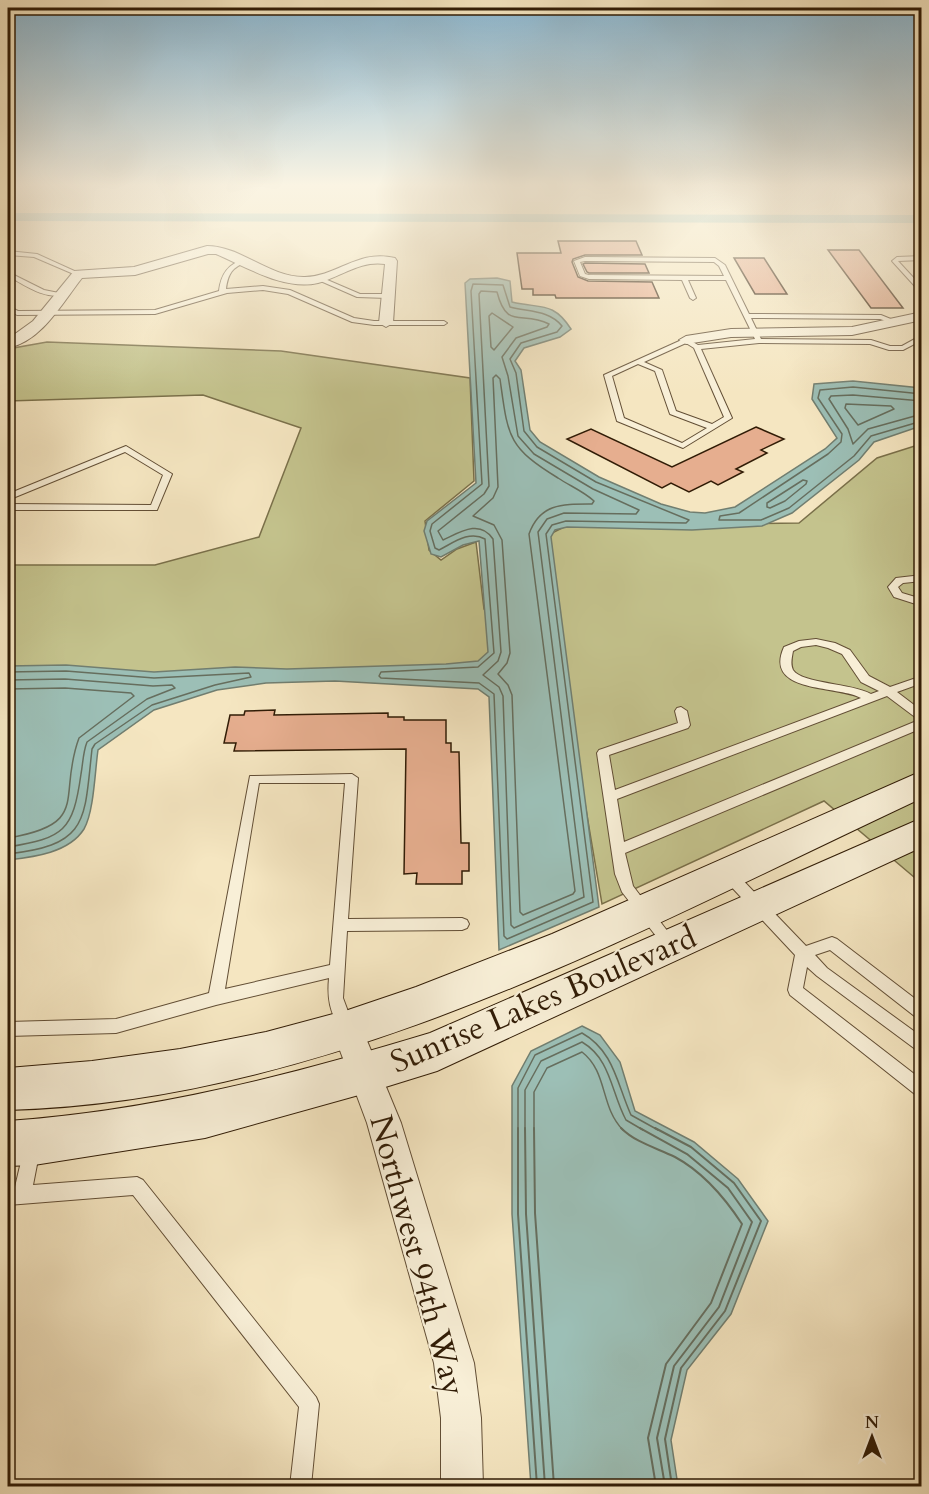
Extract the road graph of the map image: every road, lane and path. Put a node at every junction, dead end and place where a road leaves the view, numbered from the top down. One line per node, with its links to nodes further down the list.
1 (18, 254): 7 (lane)
2 (194, 254): 7 (street)
3 (227, 254): 5 (street)
4 (921, 258): 14 (lane)
5 (245, 261): 11 (street); 13 (lane)
6 (8, 274): 15 (lane)
7 (78, 274): 15 (street)
8 (318, 278): 11 (street); 16 (lane); 16 (street)
9 (684, 278): 10 (lane); 10 (lane); 17 (lane)
10 (728, 278): 20 (lane)
11 (297, 281): 12 (street)
12 (285, 290): 13 (lane); 23 (lane)
13 (222, 292): 19 (lane)
14 (921, 292)
15 (61, 294): 19 (street)
16 (388, 296): 23 (street)
17 (693, 298)
18 (8, 308): 19 (lane)
19 (45, 313): 27 (street)
20 (747, 316): 22 (lane); 25 (lane)
21 (921, 316): 22 (street)
22 (895, 322): 25 (street)
23 (386, 323): 24 (lane)
24 (444, 323)
25 (758, 337): 26 (lane); 28 (street)
26 (921, 337)
27 (8, 344)
28 (692, 344): 29 (lane); 30 (lane)
29 (639, 362): 30 (lane); 30 (lane)
30 (712, 427)
31 (8, 496): 32 (lane)
32 (8, 507)
33 (921, 578): 34 (lane)
34 (921, 603)
35 (921, 679): 36 (lane)
36 (888, 691): 37 (lane); 37 (lane); 39 (lane)
37 (869, 698): 42 (lane)
38 (681, 711): 42 (lane)
39 (921, 717)
40 (921, 723): 44 (lane)
41 (921, 783): 45 (street, Sunrise Lakes Boulevard)
42 (610, 797): 44 (lane)
43 (921, 831): 46 (street, Sunrise Lakes Boulevard)
44 (618, 850): 47 (lane)
45 (726, 872): 46 (lane); 47 (street, Sunrise Lakes Boulevard)
46 (758, 906): 50 (street, Sunrise Lakes Boulevard); 51 (lane)
47 (645, 910): 50 (lane); 56 (street, Sunrise Lakes Boulevard)
48 (462, 924): 49 (lane)
49 (340, 925): 52 (lane); 53 (lane)
50 (672, 946): 58 (street, Sunrise Lakes Boulevard)
51 (802, 953): 54 (lane); 57 (lane); 60 (lane)
52 (337, 970): 53 (lane); 56 (lane)
53 (216, 998): 55 (lane)
54 (921, 1013)
55 (8, 1029)
56 (346, 1029): 58 (street, Northwest 94th Way); 59 (street, Sunrise Lakes Boulevard)
57 (921, 1047)
58 (366, 1073): 61 (street, Sunrise Lakes Boulevard); 64 (street, Northwest 94th Way)
59 (8, 1089)
60 (921, 1090)
61 (21, 1143): 62 (lane)
62 (14, 1196): 63 (lane)
63 (301, 1486)
64 (462, 1486)

